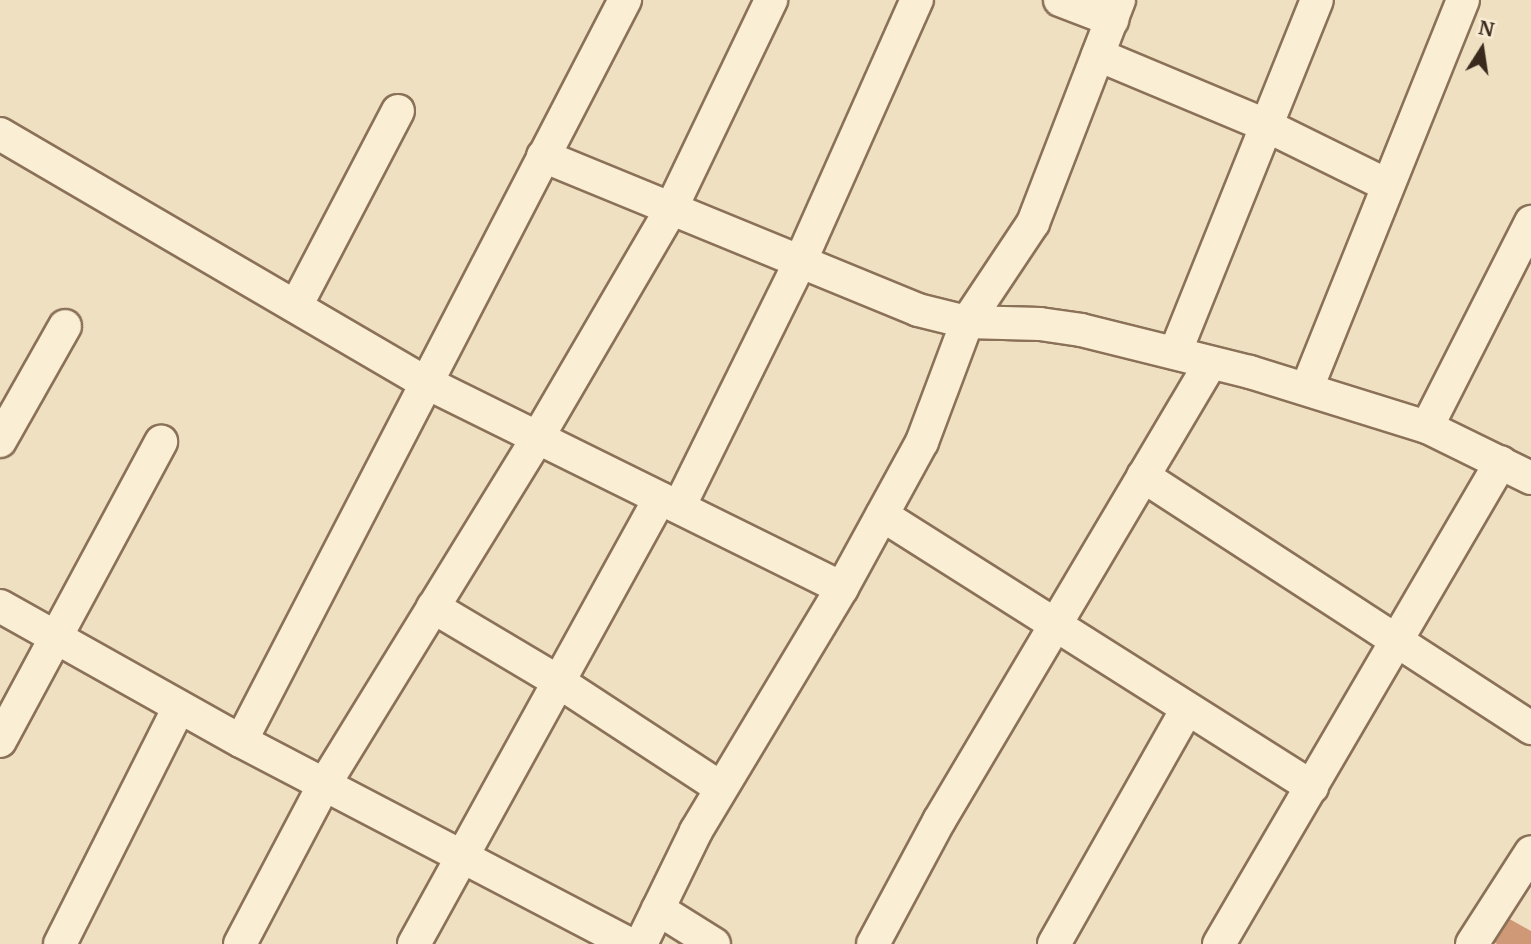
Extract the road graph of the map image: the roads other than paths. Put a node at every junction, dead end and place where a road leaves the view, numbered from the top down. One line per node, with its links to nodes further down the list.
1 (625, 0): 12 (street)
2 (771, 0): 14 (street)
3 (917, 0): 16 (street)
4 (1060, 0): 7 (street)
5 (1317, 0): 10 (street)
6 (1463, 0): 13 (street)
7 (1115, 10): 8 (street)
8 (1098, 55): 10 (street); 18 (street)
9 (398, 111): 17 (street)
10 (1265, 125): 13 (street); 20 (street)
11 (0, 134): 17 (street)
12 (542, 156): 14 (street); 22 (street)
13 (1387, 185): 23 (street)
14 (671, 209): 16 (street); 25 (street)
15 (1531, 222): 24 (street)
16 (801, 260): 18 (street); 31 (street)
17 (296, 306): 22 (street)
18 (967, 322): 20 (street); 32 (street)
19 (65, 326): 26 (street)
20 (1175, 353): 21 (street)
21 (1210, 364): 23 (street); 29 (street)
22 (425, 382): 25 (street); 44 (street)
23 (1307, 388): 24 (street)
24 (1427, 427): 28 (street)
25 (538, 437): 31 (street); 35 (street)
26 (0, 441)
27 (161, 442): 37 (street)
28 (1501, 462): 30 (street); 38 (street)
29 (1143, 476): 36 (street); 38 (street)
30 (1531, 478)
31 (669, 502): 33 (street); 39 (street)
32 (882, 515): 33 (street); 36 (street)
33 (842, 588): 47 (street)
34 (0, 606): 37 (street)
35 (433, 607): 39 (street); 45 (street)
36 (1055, 625): 41 (street); 57 (street)
37 (57, 638): 40 (street); 43 (street)
38 (1396, 640): 42 (street); 46 (street)
39 (556, 680): 47 (street); 49 (street)
40 (179, 707): 44 (street); 51 (street)
41 (1187, 709): 46 (street); 58 (street)
42 (1531, 728)
43 (0, 741)
44 (241, 741): 45 (street)
45 (324, 785): 49 (street); 52 (street)
46 (1312, 787): 59 (street)
47 (721, 788): 50 (street)
48 (1531, 852): 60 (street)
49 (463, 857): 53 (street); 54 (street)
50 (658, 909): 55 (street); 56 (street)
51 (60, 944)
52 (240, 944)
53 (414, 944)
54 (630, 944)
55 (641, 944)
56 (714, 944)
57 (873, 944)
58 (1054, 944)
59 (1219, 944)
60 (1472, 944)

